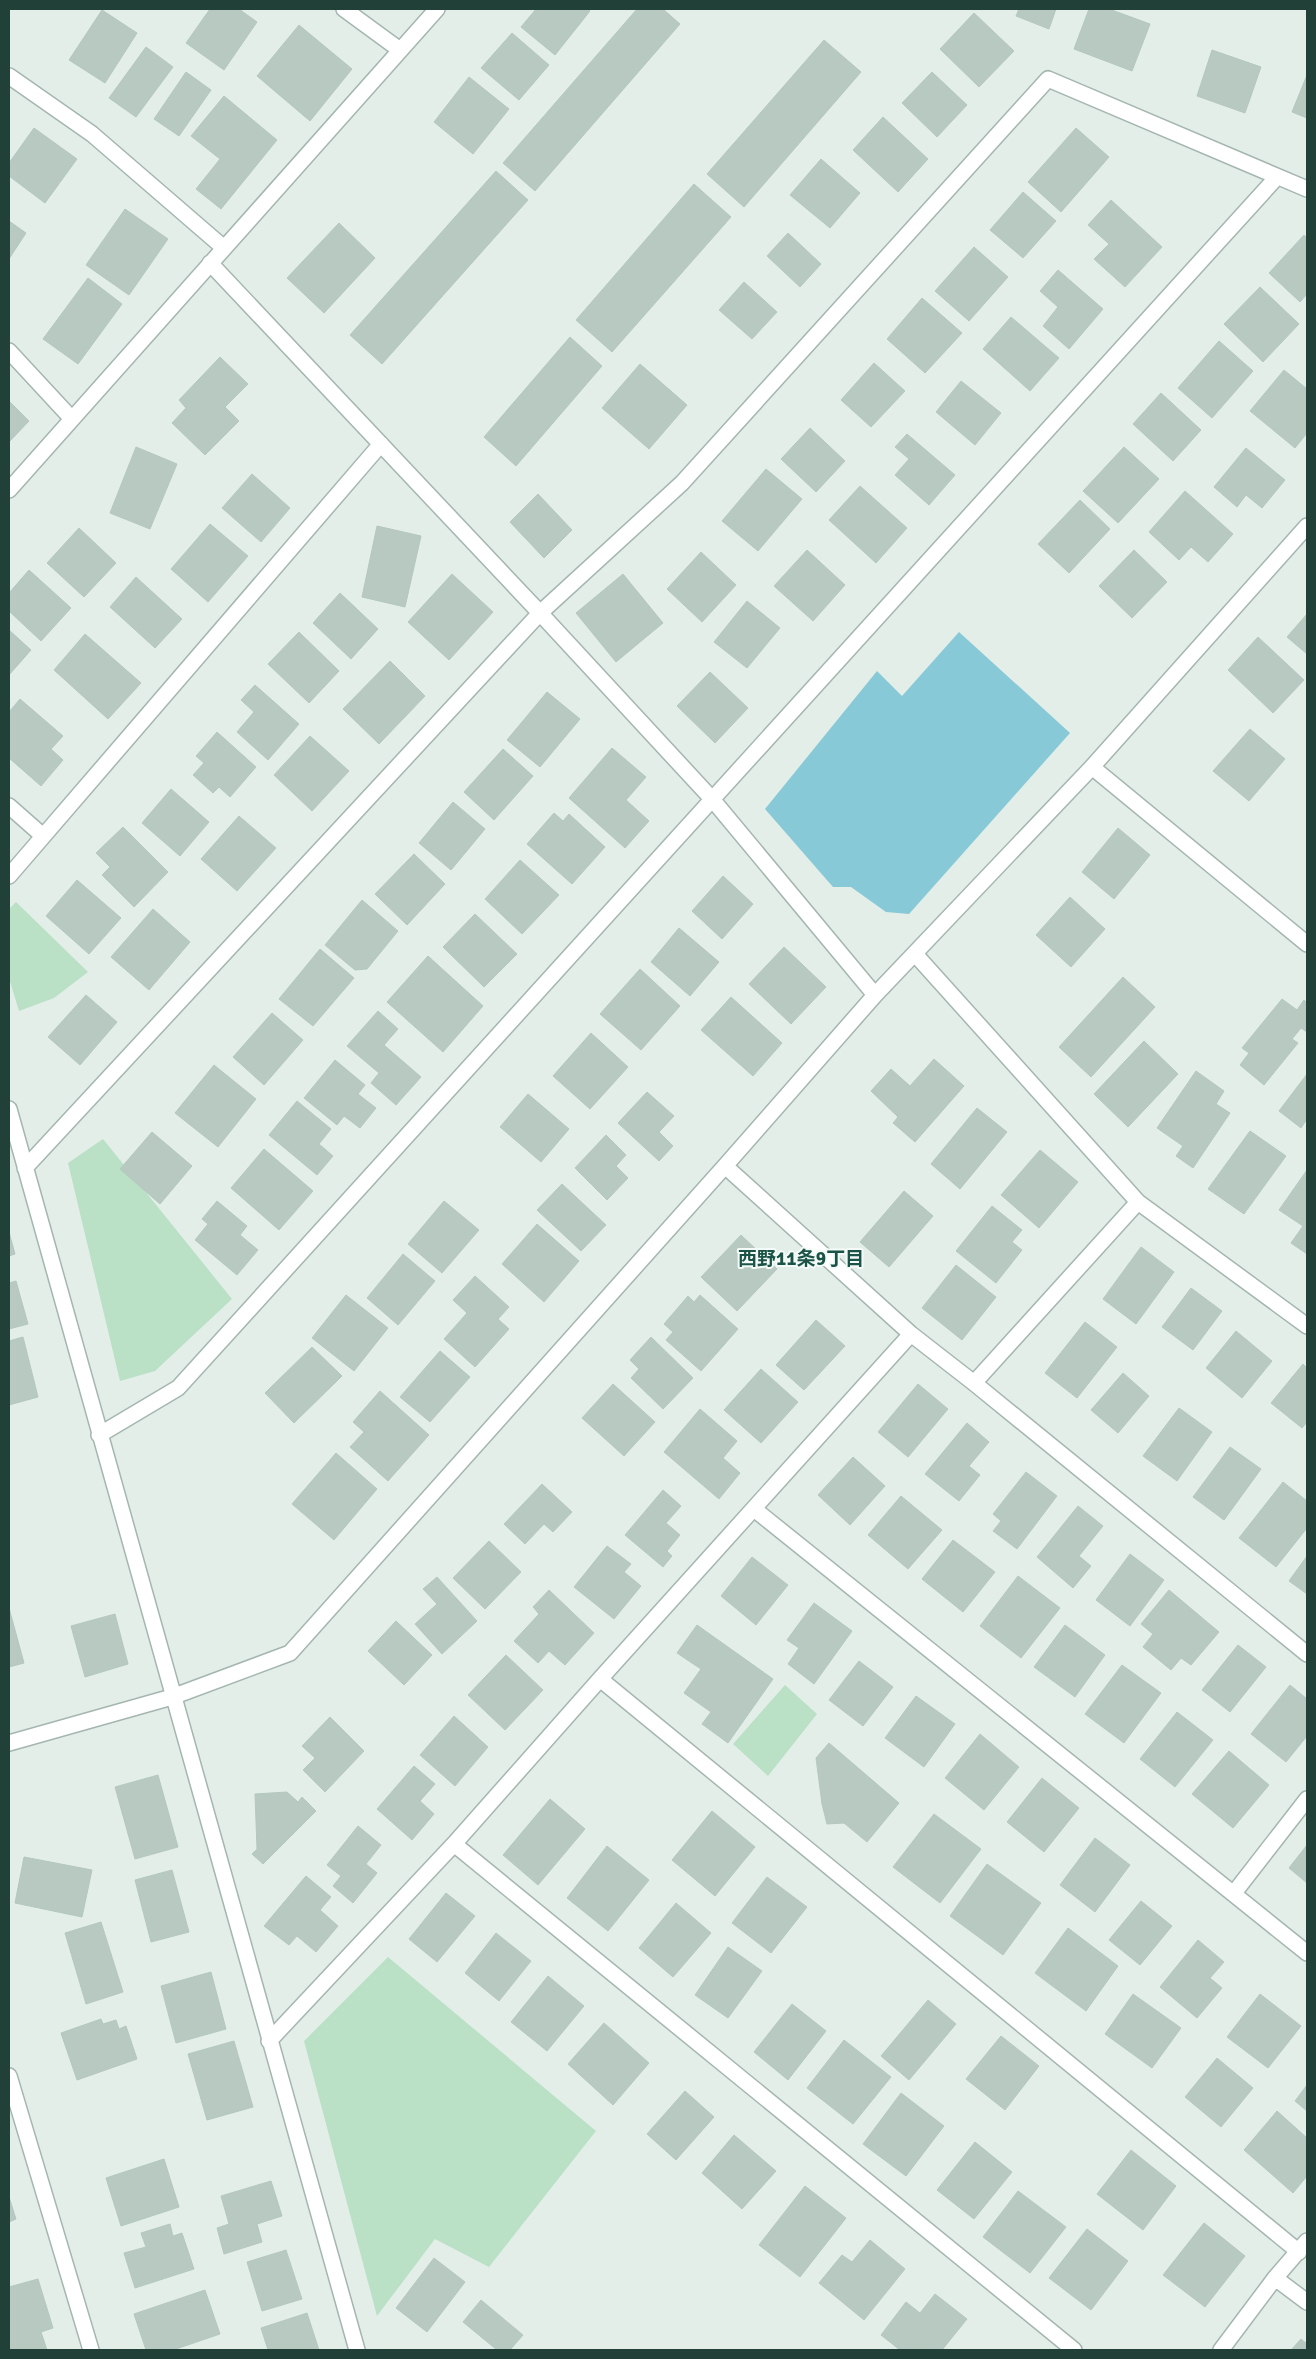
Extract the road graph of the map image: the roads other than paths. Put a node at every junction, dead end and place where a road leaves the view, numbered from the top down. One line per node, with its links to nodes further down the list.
1 (344, 9): 3 (street)
2 (437, 9): 3 (street)
3 (400, 50): 7 (street)
4 (9, 76): 7 (street)
5 (1277, 177): 6 (street); 14 (street); 16 (street)
6 (1307, 189)
7 (224, 248): 8 (street)
8 (210, 263): 10 (street); 11 (street)
9 (9, 351): 10 (street)
10 (72, 419): 12 (street)
11 (381, 444): 14 (street); 18 (street)
12 (9, 490)
13 (1306, 530): 15 (street)
14 (540, 613): 16 (street); 25 (street)
15 (1092, 767): 20 (street); 21 (street)
16 (712, 799): 22 (street); 30 (street)
17 (9, 806): 18 (street)
18 (44, 836): 19 (street)
19 (9, 876)
20 (1307, 944)
21 (915, 954): 22 (street); 26 (street)
22 (875, 994): 24 (street)
23 (9, 1109): 25 (street)
24 (726, 1166): 28 (street); 34 (street)
25 (25, 1168): 30 (street)
26 (1138, 1202): 27 (street); 29 (street)
27 (1307, 1326)
28 (911, 1334): 29 (street); 31 (street)
29 (974, 1382): 32 (street)
30 (100, 1435): 34 (street)
31 (754, 1509): 33 (street); 38 (street)
32 (1307, 1654)
33 (600, 1678): 37 (street); 42 (street)
34 (172, 1697): 35 (street); 40 (street)
35 (9, 1743)
36 (1307, 1799): 38 (street)
37 (454, 1844): 40 (street); 47 (street)
38 (1234, 1893): 39 (street)
39 (1307, 1953)
40 (269, 2041): 46 (street)
41 (9, 2076): 45 (street)
42 (1303, 2246): 43 (street)
43 (1275, 2278): 44 (street); 48 (street)
44 (1307, 2302)
45 (90, 2350)
46 (357, 2350)
47 (1074, 2350)
48 (1221, 2350)

